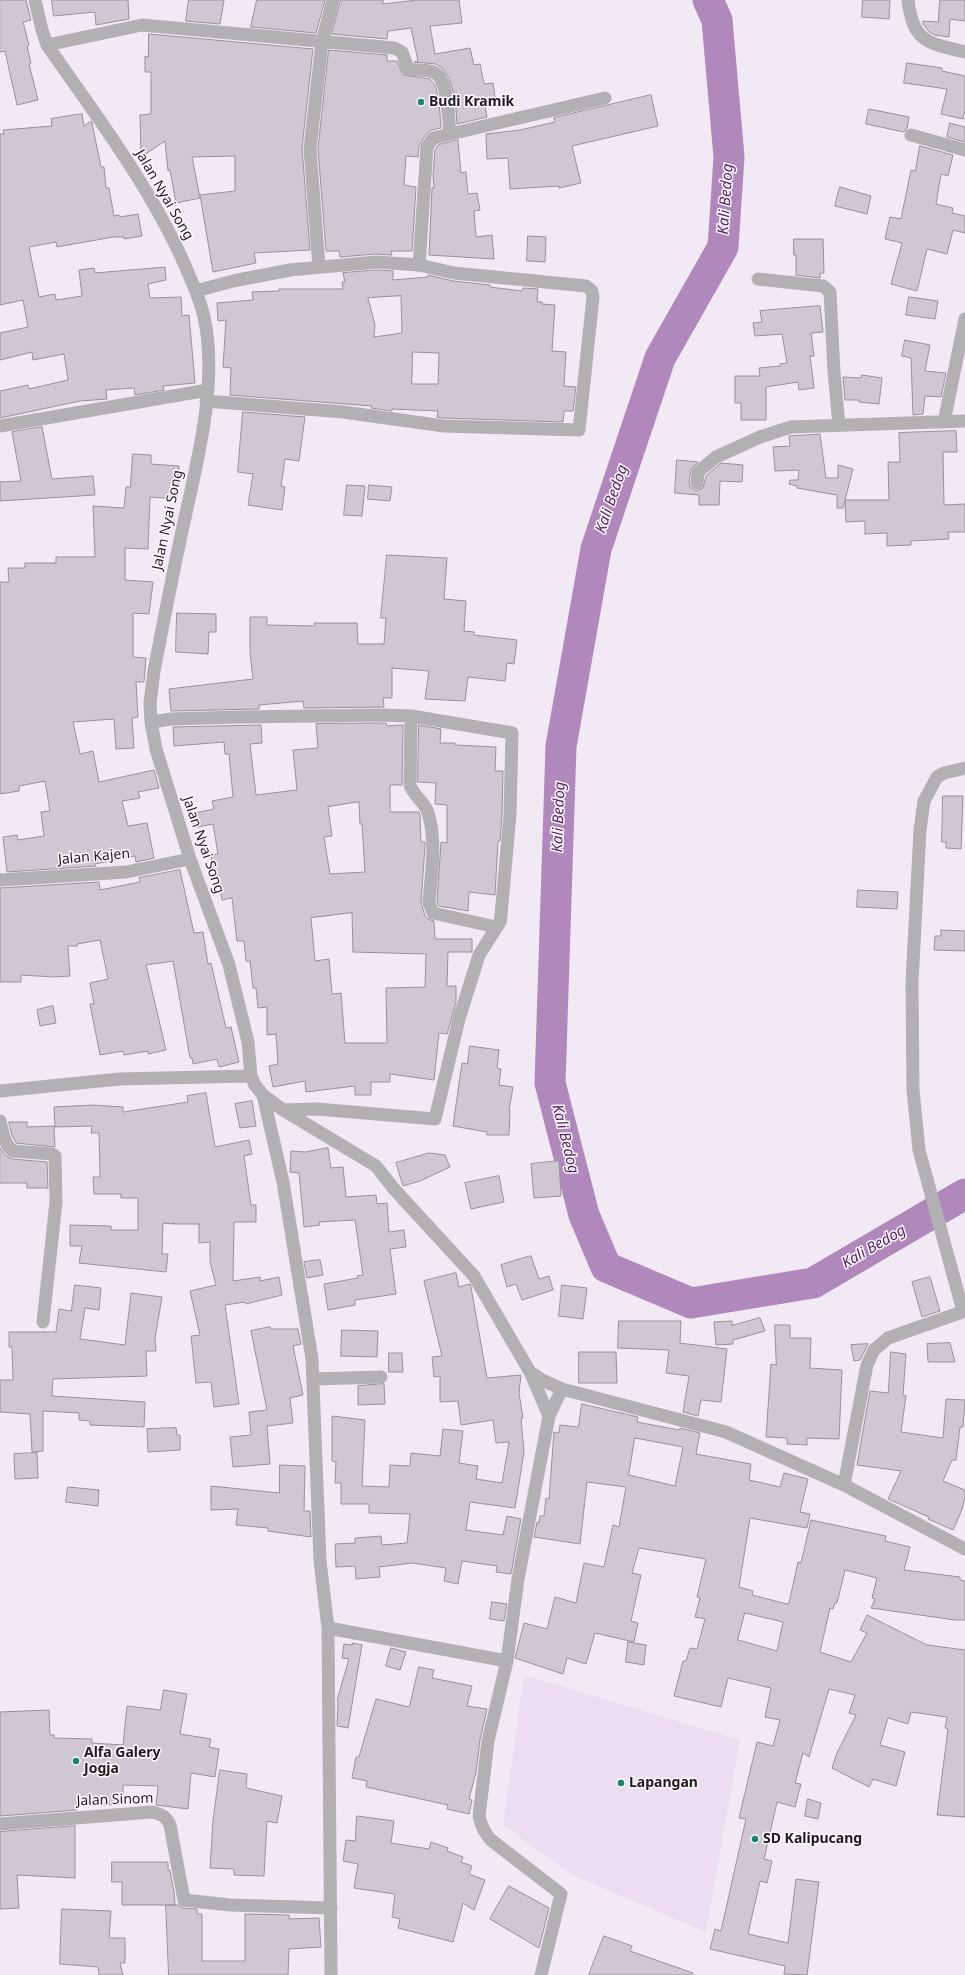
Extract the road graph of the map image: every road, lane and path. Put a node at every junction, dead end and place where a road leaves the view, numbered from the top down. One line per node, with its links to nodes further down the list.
1 (35, 0): 5 (street, Jalan Nyai Song)
2 (333, 0): 4 (street)
3 (908, 0): 6 (street)
4 (322, 42): 5 (street); 8 (street); 12 (street)
5 (47, 45): 14 (street, Jalan Nyai Song)
6 (965, 52)
7 (605, 98): 8 (street)
8 (450, 133): 11 (street)
9 (911, 135): 10 (street)
10 (965, 150)
11 (418, 265): 12 (street); 16 (street)
12 (319, 267): 14 (street)
13 (758, 279): 19 (street)
14 (196, 291): 16 (street, Jalan Nyai Song)
15 (965, 318): 18 (street)
16 (207, 396): 20 (street); 23 (street, Jalan Nyai Song)
17 (965, 421): 18 (street)
18 (944, 422): 19 (street)
19 (839, 425): 21 (street)
20 (0, 426)
21 (697, 483)
22 (411, 716): 23 (street); 27 (street); 27 (street)
23 (151, 722): 25 (street, Jalan Nyai Song)
24 (965, 768): 33 (street)
25 (190, 859): 26 (street, Jalan Kajen); 28 (street, Jalan Nyai Song)
26 (0, 880)
27 (496, 927): 31 (street)
28 (251, 1076): 29 (street); 30 (street)
29 (0, 1091)
30 (263, 1095): 31 (street); 37 (street)
31 (283, 1110): 35 (street)
32 (0, 1121): 34 (street)
33 (964, 1311): 40 (street)
34 (43, 1322)
35 (530, 1372): 38 (street); 39 (street)
36 (381, 1377): 37 (street)
37 (313, 1379): 42 (street)
38 (562, 1390): 39 (street); 40 (street)
39 (549, 1416): 43 (street)
40 (844, 1485): 41 (street)
41 (965, 1549)
42 (328, 1628): 43 (street); 45 (street)
43 (507, 1662): 47 (street)
44 (0, 1824): 45 (street, Jalan Sinom)
45 (331, 1908): 46 (street)
46 (331, 1975)
47 (541, 1975)

